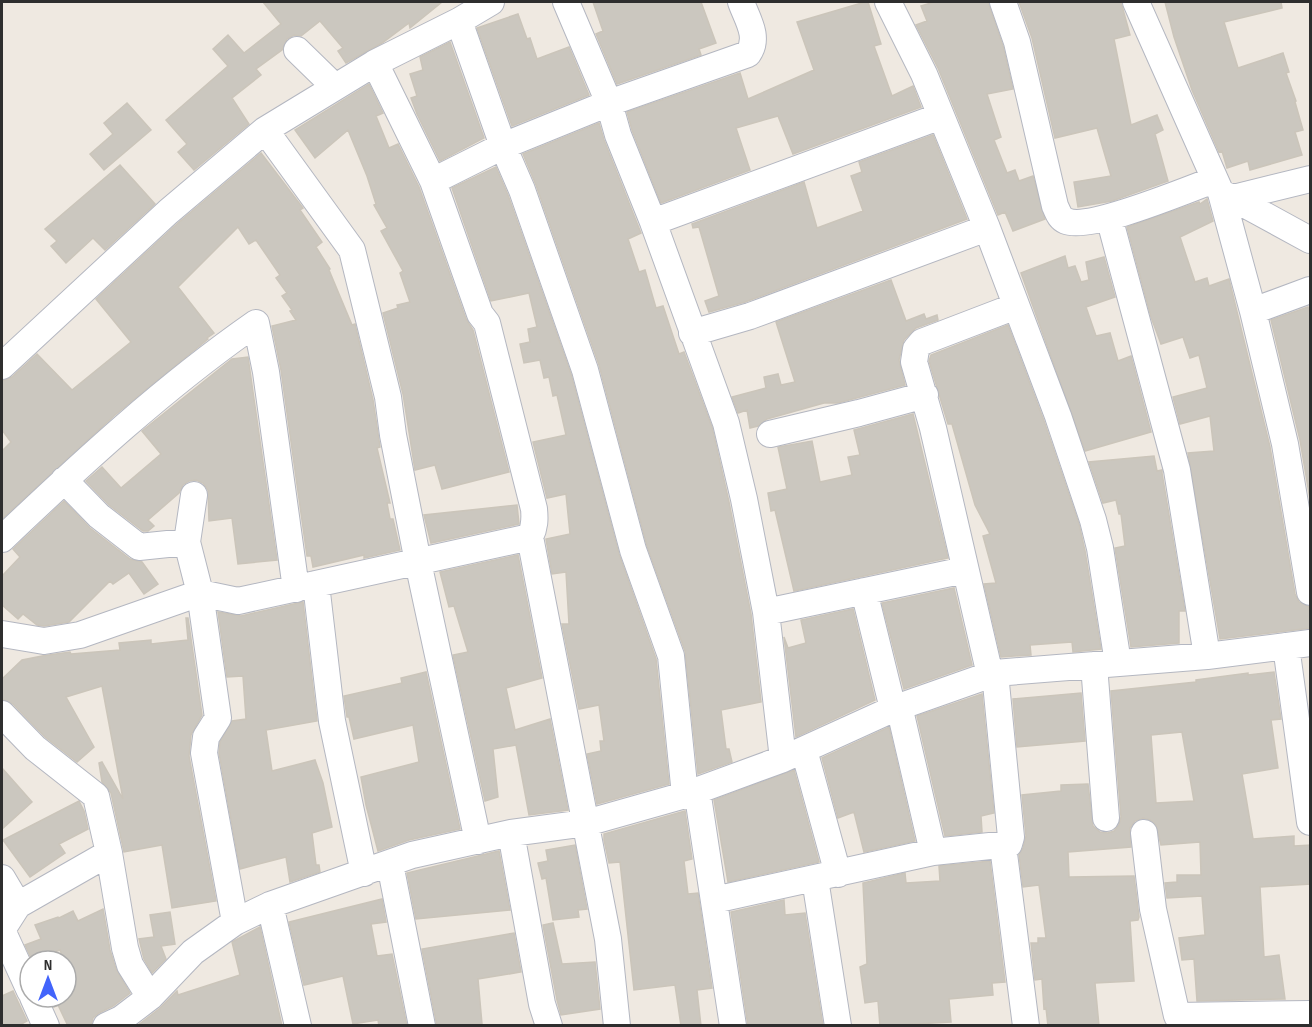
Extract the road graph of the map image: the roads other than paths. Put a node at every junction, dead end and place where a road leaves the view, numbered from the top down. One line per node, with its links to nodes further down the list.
1 (491, 2): 7 (street)
2 (566, 2): 11 (street)
3 (741, 2): 11 (street)
4 (888, 2): 12 (street)
5 (1003, 2): 19 (street)
6 (1136, 2): 17 (street)
7 (459, 21): 9 (street); 14 (street)
8 (297, 50): 10 (street)
9 (375, 63): 10 (street); 16 (street)
10 (335, 87): 13 (street)
11 (609, 103): 14 (street); 21 (street)
12 (941, 116): 21 (street); 22 (street)
13 (265, 130): 28 (street); 36 (street)
14 (503, 146): 16 (street); 51 (street)
15 (1311, 179): 17 (street)
16 (433, 182): 33 (street)
17 (1223, 190): 18 (street); 19 (street); 26 (street)
18 (1265, 215): 20 (street); 23 (street)
19 (1109, 217): 45 (street)
20 (1311, 220)
21 (653, 222): 27 (street)
22 (987, 228): 25 (street); 27 (street)
23 (1311, 240)
24 (1311, 290): 26 (street)
25 (1016, 306): 29 (street); 46 (street)
26 (1253, 310): 40 (street)
27 (692, 333): 42 (street)
28 (2, 366)
29 (925, 395): 30 (street); 37 (street)
30 (770, 434)
31 (64, 480): 34 (street); 35 (street); 38 (street)
32 (194, 495): 35 (street)
33 (530, 537): 36 (street); 54 (street)
34 (2, 539)
35 (187, 542): 41 (street)
36 (418, 562): 38 (street); 57 (street)
37 (965, 570): 39 (street); 47 (street)
38 (306, 586): 41 (street); 62 (street)
39 (864, 591): 42 (street); 48 (street)
40 (1311, 592)
41 (200, 593): 43 (street); 68 (street)
42 (766, 612): 50 (street)
43 (2, 634)
44 (1298, 645): 45 (street); 53 (street)
45 (1207, 656): 46 (street)
46 (1106, 664): 47 (street); 52 (street)
47 (992, 674): 48 (street); 58 (street)
48 (896, 708): 50 (street); 59 (street)
49 (2, 714): 60 (street)
50 (794, 755): 51 (street); 63 (street)
51 (691, 793): 54 (street); 65 (street)
52 (1107, 818)
53 (1311, 822)
54 (586, 823): 55 (street); 80 (street)
55 (511, 833): 57 (street); 79 (street)
56 (1144, 833): 74 (street)
57 (478, 841): 61 (street)
58 (1003, 846): 59 (street); 83 (street)
59 (933, 852): 63 (street)
60 (109, 853): 66 (street); 71 (street)
61 (390, 864): 62 (street); 78 (street)
62 (364, 873): 67 (street)
63 (827, 876): 65 (street); 82 (street)
64 (2, 878): 66 (street)
65 (714, 900): 81 (street)
66 (18, 905): 69 (street)
67 (270, 905): 68 (street); 77 (street)
68 (235, 922): 71 (street)
69 (2, 930): 70 (street)
70 (18, 965)
71 (150, 997): 75 (street)
72 (38, 1009): 76 (street)
73 (1311, 1014): 74 (street)
74 (1172, 1022)
75 (118, 1023)
76 (46, 1026)
77 (298, 1026)
78 (422, 1026)
79 (549, 1026)
80 (617, 1026)
81 (733, 1026)
82 (838, 1026)
83 (1026, 1026)

